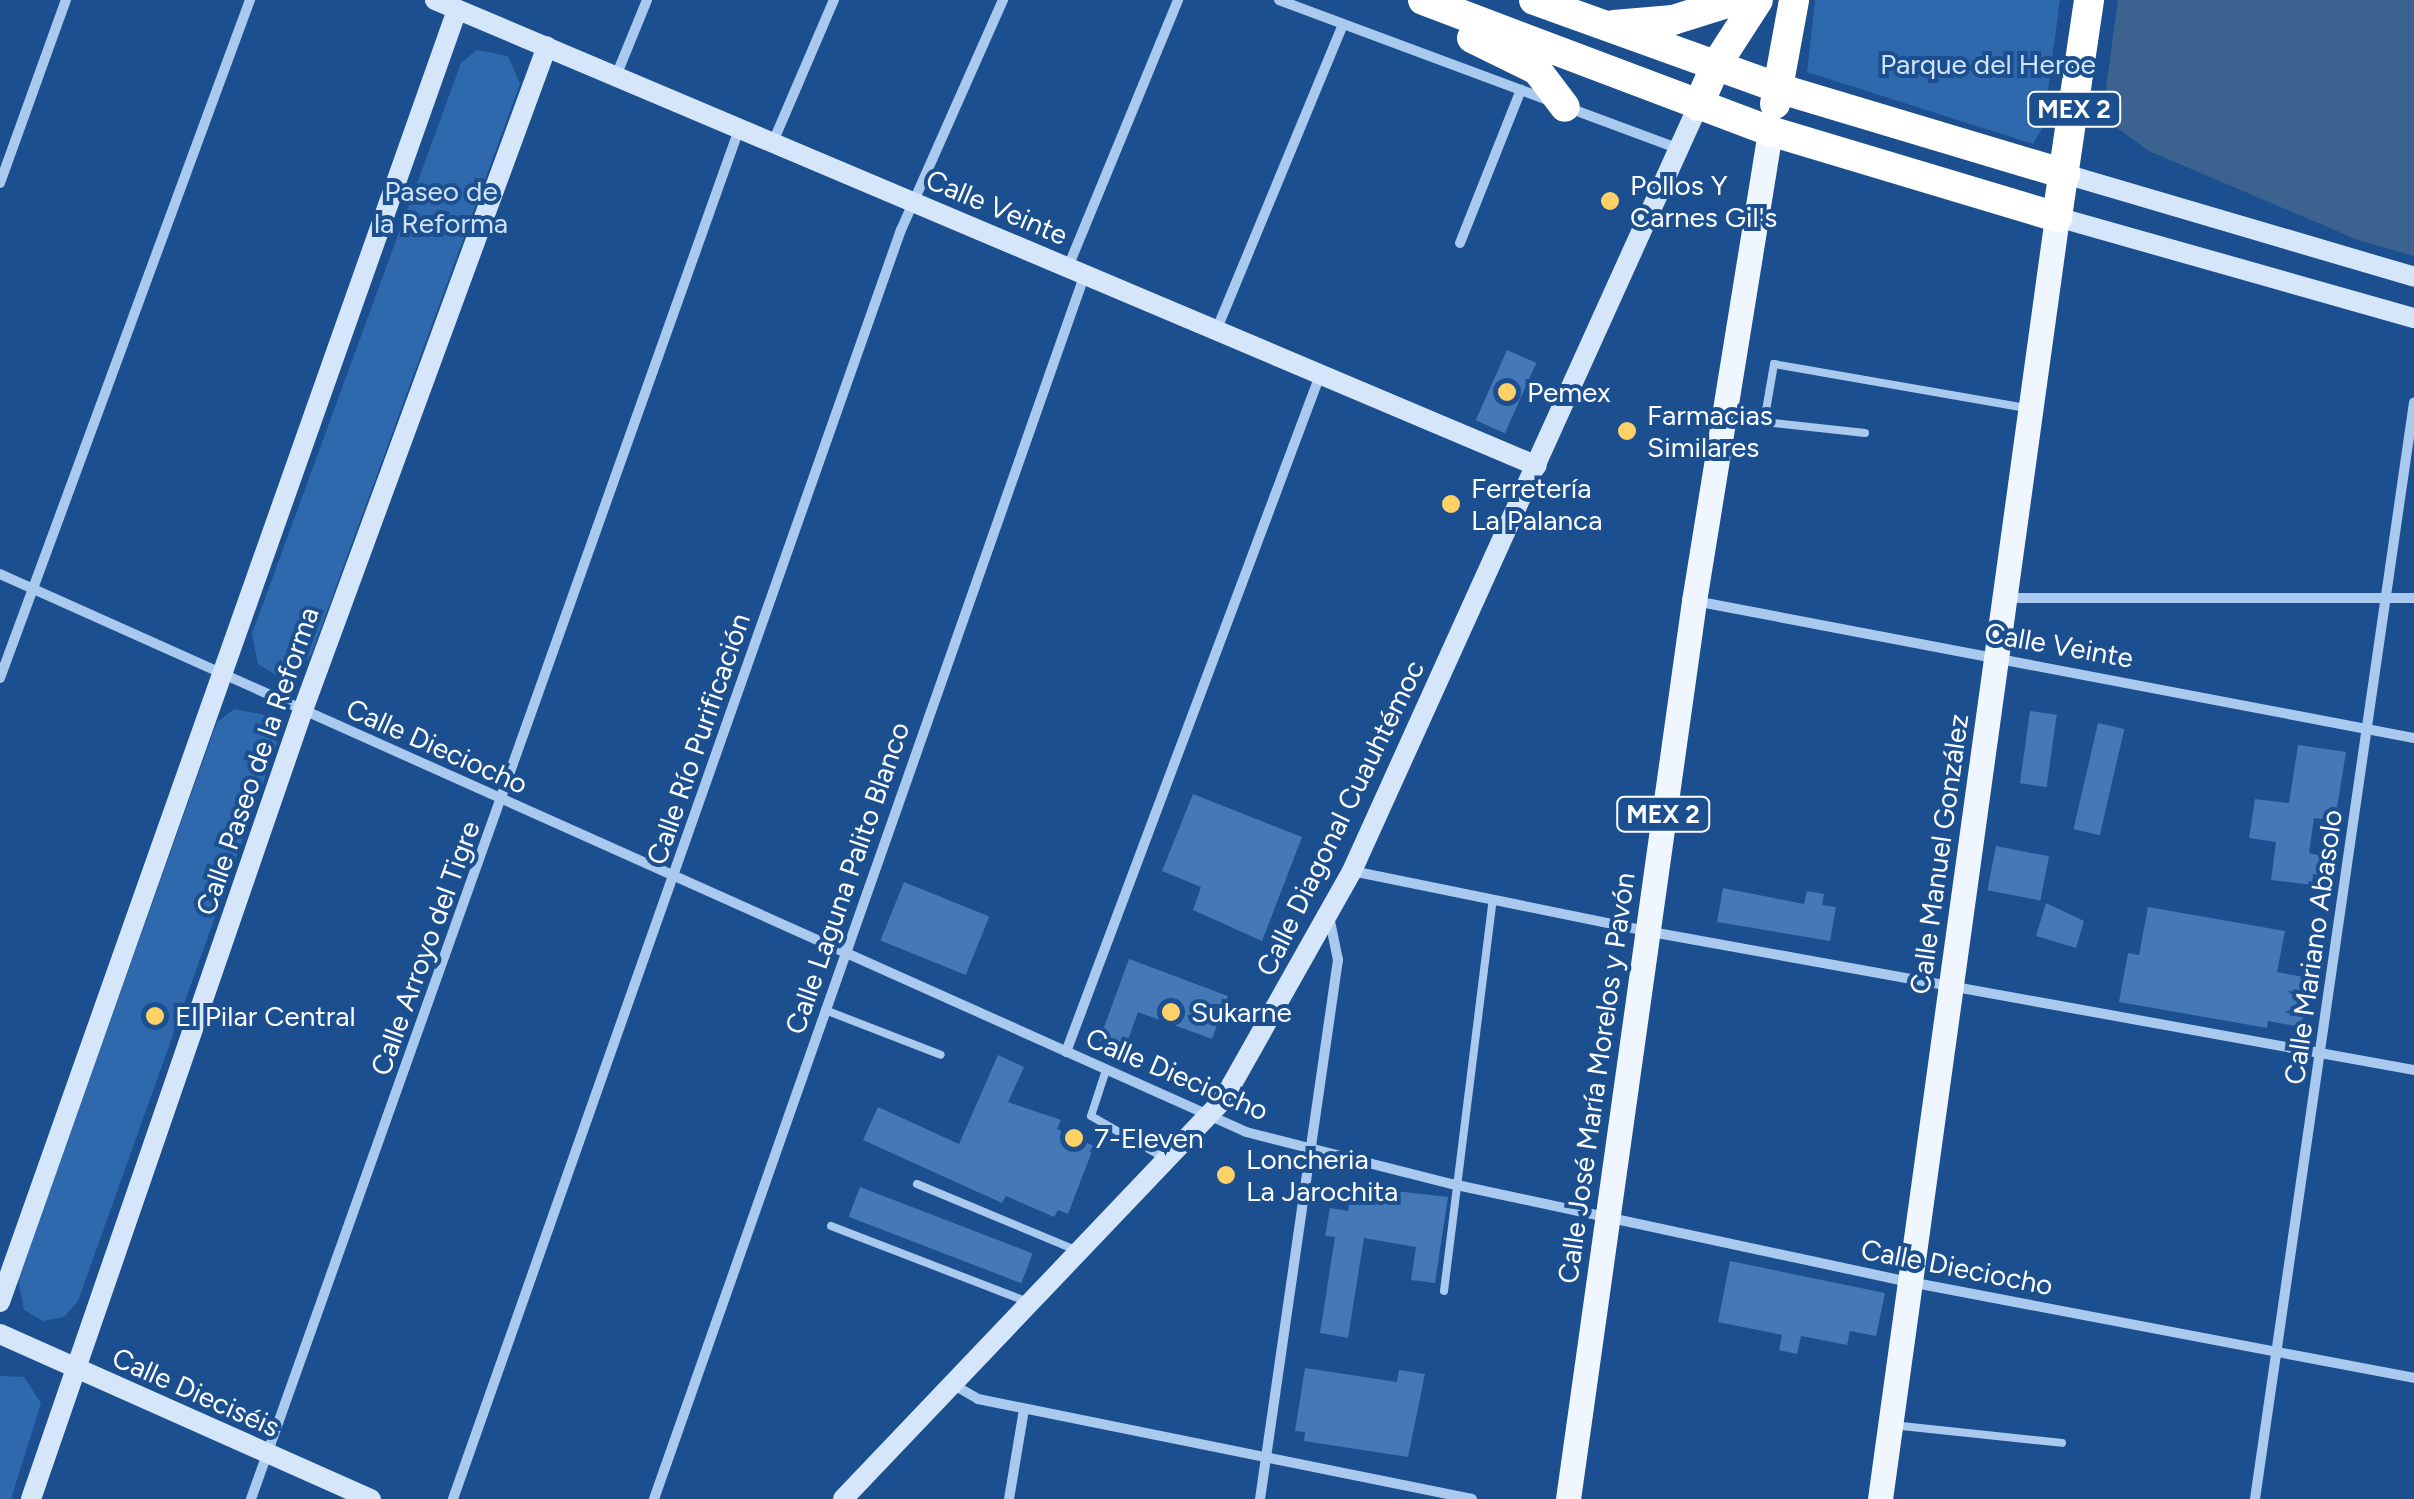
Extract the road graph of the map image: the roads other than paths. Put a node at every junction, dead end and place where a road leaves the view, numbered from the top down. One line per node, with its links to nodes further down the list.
1 (66, 0): 30 (street)
2 (250, 0): 44 (street)
3 (435, 0): 15 (street, Calle Veinte)
4 (648, 0): 20 (street)
5 (834, 0): 27 (street)
6 (1003, 0): 31 (street, Calle Río Purificación)
7 (1178, 0): 34 (street, Calle Laguna Palito Blanco)
8 (1279, 0): 16 (street)
9 (1422, 0): 23 (highway); 24 (highway)
10 (1534, 0): 17 (highway, MEX 2)
11 (1737, 0): 17 (highway)
12 (1758, 0): 19 (highway)
13 (1794, 0): 21 (highway, MEX 2)
14 (2090, 0): 29 (highway, MEX 2)
15 (457, 10): 18 (street, Calle Veinte); 50 (street)
16 (1343, 24): 22 (street); 37 (street)
17 (1602, 26): 19 (highway, MEX 2)
18 (547, 46): 20 (street, Calle Veinte); 52 (street, Calle Paseo de la Reforma)
19 (1716, 65): 21 (highway, MEX 2); 24 (highway)
20 (616, 76): 25 (street, Calle Veinte)
21 (1778, 88): 26 (highway, MEX 2); 29 (highway, MEX 2)
22 (1521, 90): 23 (street); 33 (street)
23 (1565, 106): 28 (street)
24 (1698, 106): 26 (highway); 28 (street, Calle Diagonal Cuauhtémoc)
25 (739, 129): 27 (street, Calle Veinte); 55 (street, Calle Arroyo del Tigre)
26 (1770, 131): 32 (highway); 48 (main road, Calle José María Morelos y Pavón / MEX 2)
27 (772, 142): 31 (street, Calle Veinte)
28 (1680, 150): 42 (street, Calle Diagonal Cuauhtémoc)
29 (2065, 174): 32 (highway, MEX 2); 35 (street)
30 (0, 183)
31 (914, 203): 34 (street, Calle Veinte); 57 (street, Calle Río Purificación)
32 (2058, 217): 36 (street); 40 (main road, Calle Manuel González / MEX 2)
33 (1460, 243)
34 (1077, 270): 37 (street, Calle Veinte); 61 (street, Calle Laguna Palito Blanco)
35 (2414, 277)
36 (2414, 318)
37 (1216, 330): 38 (street, Calle Veinte)
38 (1320, 375): 42 (street, Calle Veinte); 64 (street)
39 (2414, 402): 45 (street, Calle Mariano Abasolo)
40 (2031, 409): 41 (lane); 46 (main road, Calle Manuel González / MEX 2)
41 (1865, 433)
42 (1537, 466): 56 (street, Calle Diagonal Cuauhtémoc)
43 (0, 574): 44 (street, Calle Dieciocho)
44 (31, 588): 50 (street, Calle Dieciocho); 51 (street)
45 (2386, 597): 46 (street); 47 (street); 53 (street, Calle Mariano Abasolo)
46 (2005, 598): 49 (main road, Calle Manuel González / MEX 2)
47 (2414, 598)
48 (1694, 601): 49 (street, Calle Veinte); 60 (main road, Calle José María Morelos y Pavón / MEX 2)
49 (1996, 662): 53 (street, Calle Veinte); 62 (main road, Calle Manuel González / MEX 2)
50 (220, 676): 52 (street, Calle Dieciocho); 79 (street)
51 (0, 678)
52 (303, 710): 55 (street, Calle Dieciocho); 83 (street, Calle Paseo de la Reforma)
53 (2367, 728): 54 (street, Calle Veinte); 65 (street, Calle Mariano Abasolo)
54 (2414, 738)
55 (502, 800): 57 (street, Calle Dieciocho); 89 (street, Calle Arroyo del Tigre)
56 (1352, 871): 58 (street); 59 (street, Calle Diagonal Cuauhtémoc)
57 (674, 876): 61 (street, Calle Dieciocho); 94 (street, Calle Río Purificación)
58 (1494, 900): 60 (street); 73 (lane)
59 (1328, 913): 69 (street, Calle Diagonal Cuauhtémoc); 70 (street)
60 (1646, 932): 62 (street); 74 (main road, Calle José María Morelos y Pavón / MEX 2)
61 (844, 950): 63 (street, Calle Laguna Palito Blanco); 64 (street, Calle Dieciocho)
62 (1951, 988): 65 (street); 77 (main road, Calle Manuel González / MEX 2)
63 (825, 1010): 66 (lane); 95 (street, Calle Laguna Palito Blanco)
64 (1066, 1052): 67 (street, Calle Dieciocho)
65 (2321, 1053): 68 (street); 82 (street, Calle Mariano Abasolo)
66 (941, 1055)
67 (1106, 1070): 69 (street, Calle Dieciocho); 71 (lane)
68 (2414, 1070)
69 (1209, 1116): 70 (street, Calle Dieciocho); 71 (street, Calle Diagonal Cuauhtémoc)
70 (1313, 1147): 73 (street, Calle Dieciocho); 90 (street)
71 (1170, 1161): 76 (street, Calle Diagonal Cuauhtémoc)
72 (918, 1184): 76 (lane)
73 (1452, 1184): 74 (street, Calle Dieciocho); 78 (lane)
74 (1607, 1215): 77 (street, Calle Dieciocho); 100 (main road, Calle José María Morelos y Pavón / MEX 2)
75 (831, 1226): 80 (lane)
76 (1082, 1253): 80 (street, Calle Diagonal Cuauhtémoc)
77 (1910, 1282): 82 (street, Calle Dieciocho); 87 (main road, Calle Manuel González / MEX 2)
78 (1444, 1291)
79 (0, 1302)
80 (1032, 1304): 85 (street, Calle Diagonal Cuauhtémoc)
81 (0, 1334): 83 (street, Calle Dieciséis)
82 (2276, 1350): 84 (street, Calle Dieciocho); 102 (street, Calle Mariano Abasolo)
83 (75, 1368): 89 (street, Calle Dieciséis); 91 (street, Calle Paseo de la Reforma)
84 (2414, 1378)
85 (954, 1384): 86 (street); 96 (street, Calle Diagonal Cuauhtémoc)
86 (1024, 1410): 90 (street); 97 (street)
87 (1890, 1425): 88 (lane); 101 (main road, Calle Manuel González / MEX 2)
88 (2062, 1443)
89 (267, 1453): 92 (street, Calle Arroyo del Tigre); 93 (street, Calle Dieciséis)
90 (1266, 1460): 98 (street); 99 (street)
91 (31, 1499)
92 (251, 1499)
93 (371, 1499)
94 (454, 1499)
95 (654, 1499)
96 (843, 1499)
97 (1009, 1499)
98 (1260, 1499)
99 (1472, 1499)
100 (1568, 1499)
101 (1880, 1499)
102 (2254, 1499)

